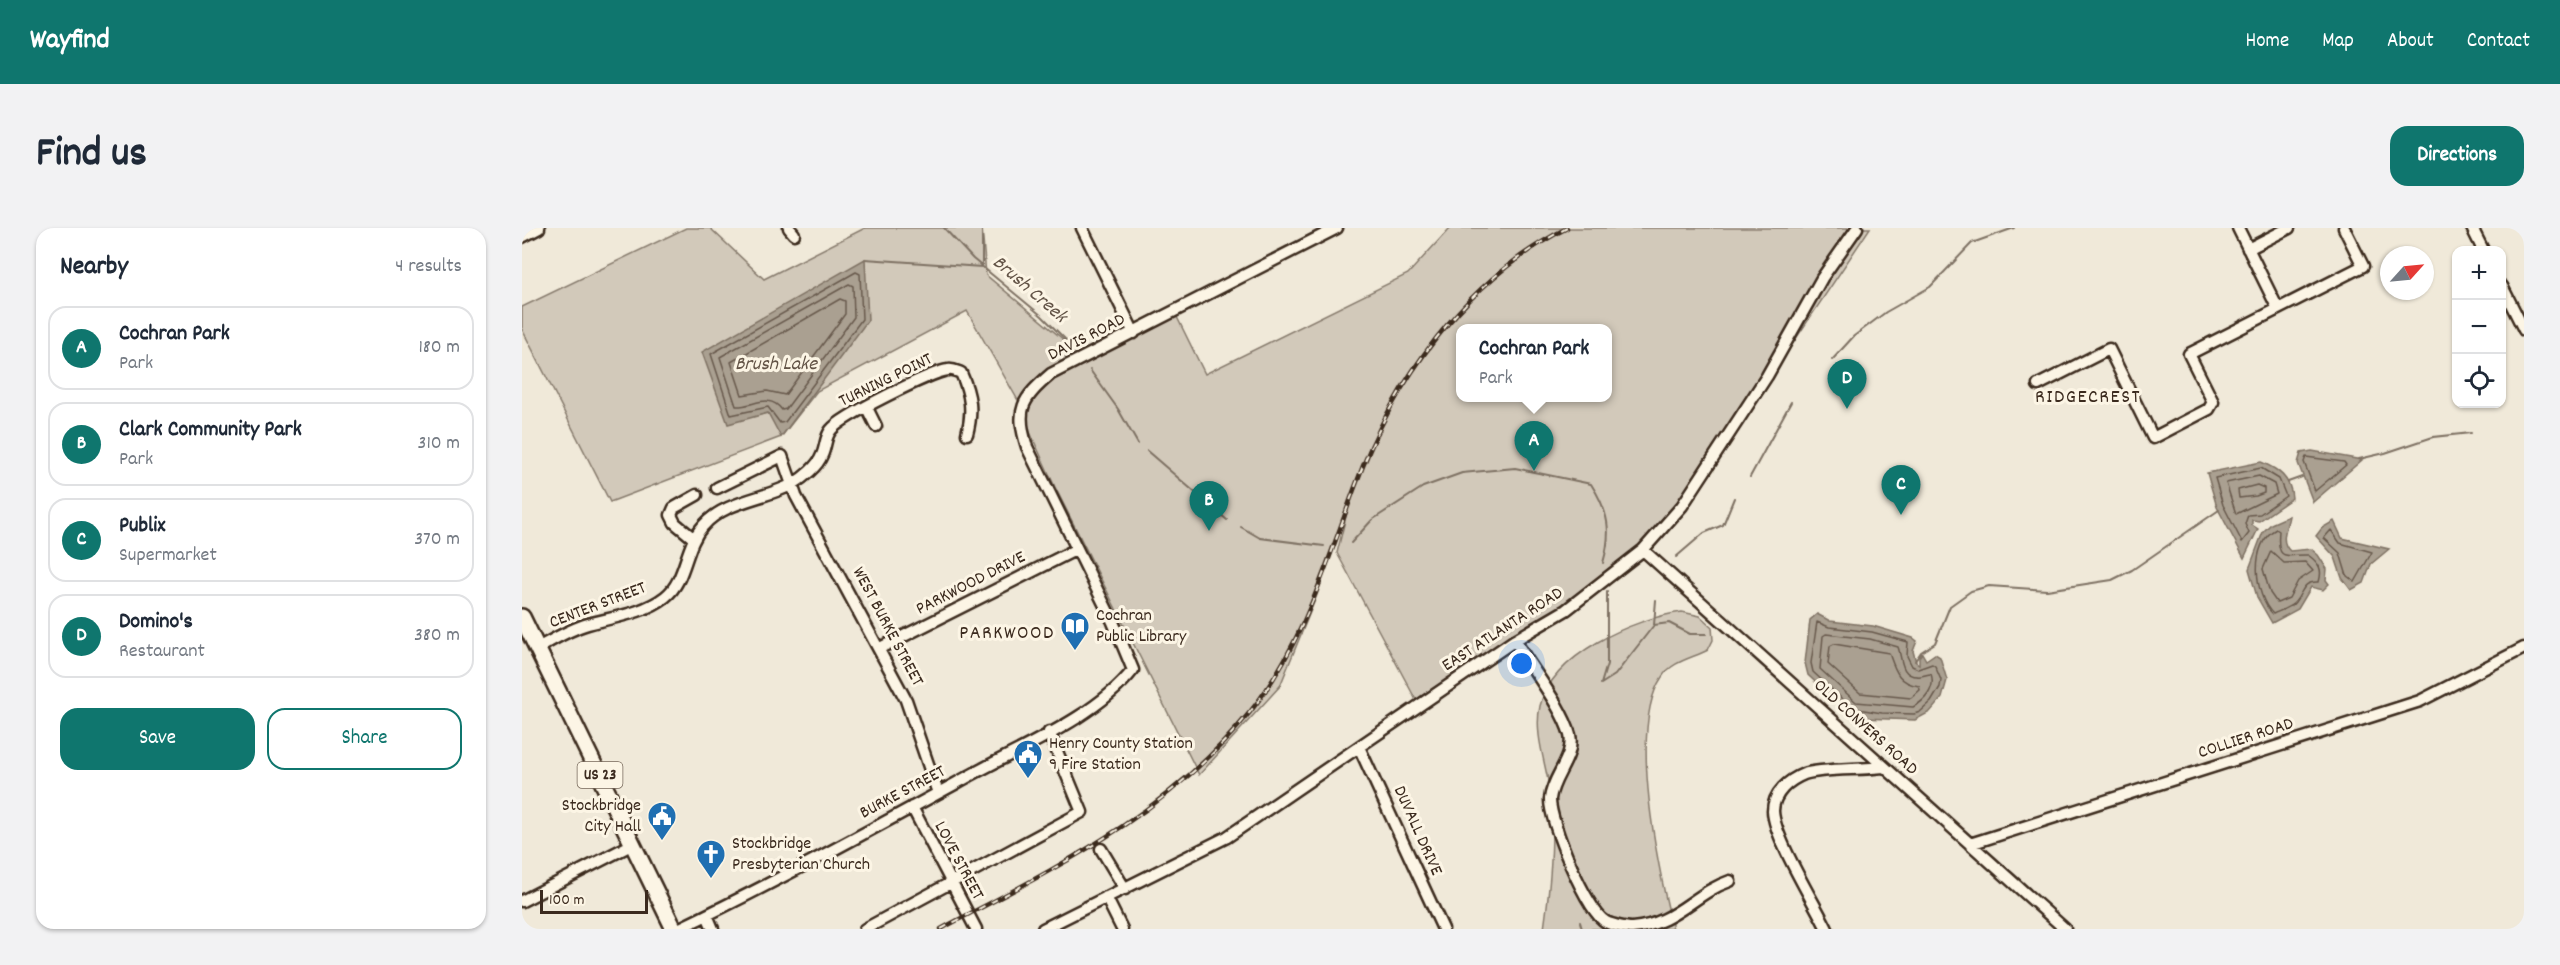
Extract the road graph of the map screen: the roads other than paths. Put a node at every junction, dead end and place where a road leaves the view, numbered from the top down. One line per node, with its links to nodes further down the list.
1 (539, 228): 9 (street)
2 (1082, 228): 15 (street)
3 (1337, 228): 15 (street, DAVIS ROAD)
4 (1857, 228): 25 (street, EAST ATLANTA ROAD)
5 (2238, 228): 11 (street)
6 (2289, 228): 11 (street)
7 (2344, 228): 13 (street)
8 (2472, 228): 10 (street)
9 (522, 237)
10 (2481, 246)
11 (2248, 249): 13 (street)
12 (2506, 294): 14 (street)
13 (2278, 309): 16 (street)
14 (2524, 330)
15 (1134, 333): 24 (street, DAVIS ROAD)
16 (2038, 385)
17 (867, 408): 18 (street); 19 (street, TURNING POINT); 20 (street, TURNING POINT)
18 (876, 426)
19 (967, 434)
20 (794, 483): 21 (street, WEST BURKE STREET); 23 (street, CENTER STREET); 29 (street, WEST BURKE STREET)
21 (717, 488)
22 (697, 495): 23 (street)
23 (693, 538): 28 (street, CENTER STREET)
24 (1077, 549): 29 (street, PARKWOOD DRIVE); 31 (street, DAVIS ROAD)
25 (1643, 550): 27 (street, EAST ATLANTA ROAD); 34 (street, OLD CONYERS ROAD)
26 (524, 625): 28 (highway, US 23)
27 (1515, 640): 33 (street, EAST ATLANTA ROAD); 40 (street)
28 (538, 648): 37 (highway, US 23)
29 (880, 648): 35 (street, WEST BURKE STREET)
30 (2524, 648): 38 (street, COLLIER ROAD)
31 (1133, 670): 32 (street, BURKE STREET)
32 (1049, 732): 35 (street, BURKE STREET); 41 (street)
33 (1359, 747): 42 (street, EAST ATLANTA ROAD); 53 (street, DUVALL DRIVE)
34 (1883, 767): 38 (street, OLD CONYERS ROAD); 54 (street)
35 (938, 793): 36 (street, BURKE STREET)
36 (912, 807): 41 (street, LOVE STREET); 45 (street, BURKE STREET)
37 (633, 844): 44 (street); 46 (highway, US 23)
38 (1970, 844): 55 (street, OLD CONYERS ROAD)
39 (1101, 849): 42 (street)
40 (1730, 881)
41 (952, 884): 49 (street); 50 (street, LOVE STREET)
42 (1125, 889): 43 (street, EAST ATLANTA ROAD)
43 (1106, 897): 51 (street, EAST ATLANTA ROAD); 52 (street)
44 (522, 901)
45 (707, 915): 47 (street, BURKE STREET); 48 (street)
46 (674, 929)
47 (678, 929)
48 (713, 929)
49 (865, 929)
50 (976, 929)
51 (1043, 929)
52 (1122, 929)
53 (1443, 929)
54 (1827, 929)
55 (2065, 929)

